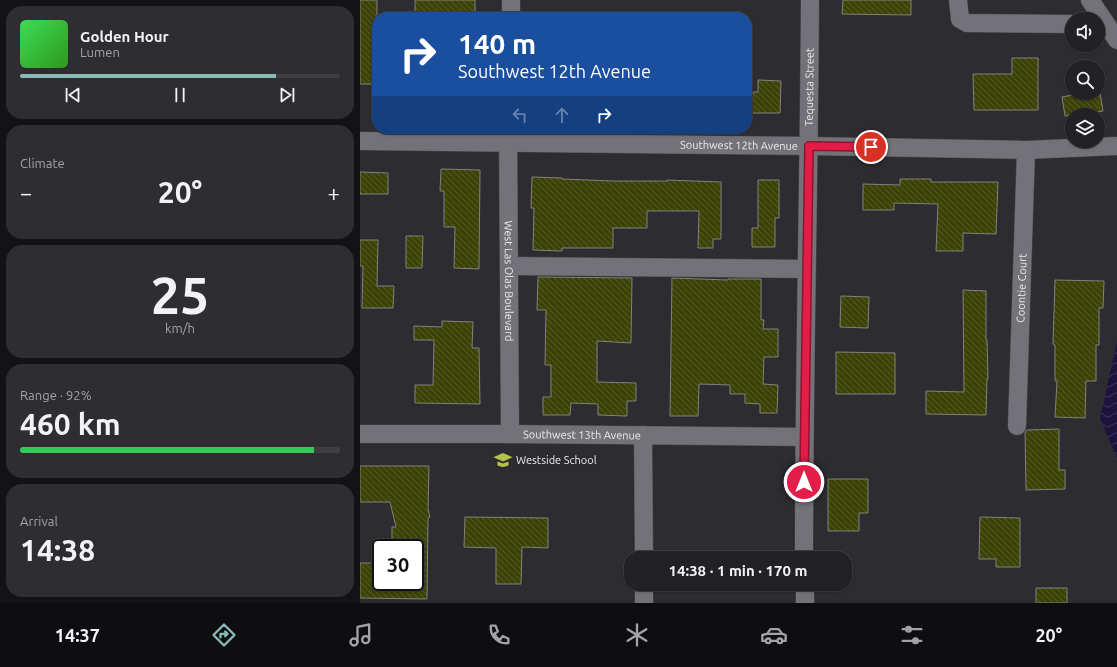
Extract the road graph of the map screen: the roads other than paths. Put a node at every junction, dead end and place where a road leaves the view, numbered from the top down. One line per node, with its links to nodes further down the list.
1 (511, 0): 5 (street)
2 (810, 0): 12 (street, Tequesta Street)
3 (958, 0): 7 (street)
4 (1090, 0): 6 (street)
5 (511, 12)
6 (1096, 12)
7 (1065, 24)
8 (1105, 27): 9 (street)
9 (1117, 40)
10 (508, 136): 11 (street, Southwest 12th Avenue); 12 (street, Southwest 12th Avenue); 15 (street, West Las Olas Boulevard)
11 (360, 142)
12 (809, 146): 14 (street, Southwest 12th Avenue); 16 (street, Tequesta Street)
13 (1117, 146): 14 (street, Southwest 12th Avenue)
14 (1026, 150): 17 (street, Coontie Court)
15 (509, 266): 16 (street); 19 (street, West Las Olas Boulevard)
16 (807, 269): 21 (street, Tequesta Street)
17 (1017, 426)
18 (360, 434): 19 (street, Southwest 13th Avenue)
19 (510, 434): 20 (street, Southwest 13th Avenue)
20 (643, 435): 21 (street, Southwest 13th Avenue); 22 (street)
21 (804, 437): 23 (street, Tequesta Street)
22 (644, 551)
23 (804, 551)
24 (644, 591): 26 (street)
25 (804, 591): 27 (street)
26 (644, 603)
27 (805, 603)

